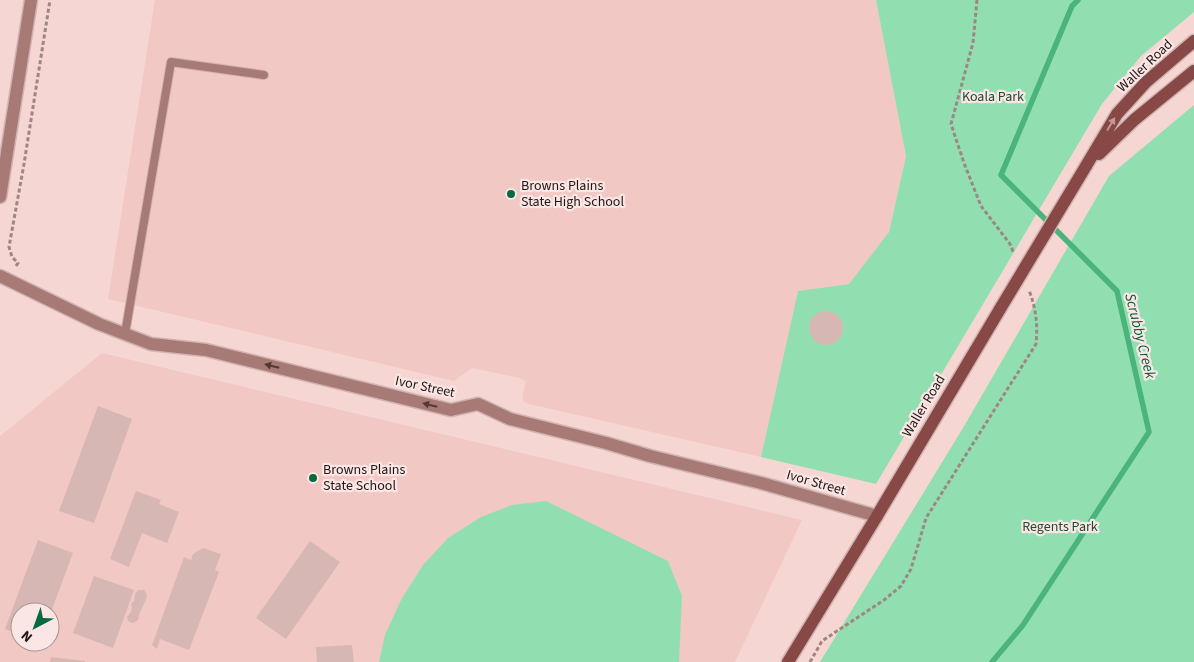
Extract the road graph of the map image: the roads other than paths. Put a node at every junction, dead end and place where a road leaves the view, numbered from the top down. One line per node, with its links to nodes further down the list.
1 (31, 0): 6 (street)
2 (1194, 41): 5 (street, Waller Road, one-way to 2)
3 (1194, 71): 5 (street, Waller Road)
4 (264, 76): 8 (lane)
5 (1086, 166): 9 (street, Waller Road, bridge)
6 (0, 197)
7 (0, 276): 8 (street, Ivor Street)
8 (125, 334): 9 (street, Ivor Street, one-way to 8)
9 (877, 516): 10 (street, Waller Road)
10 (788, 662)

